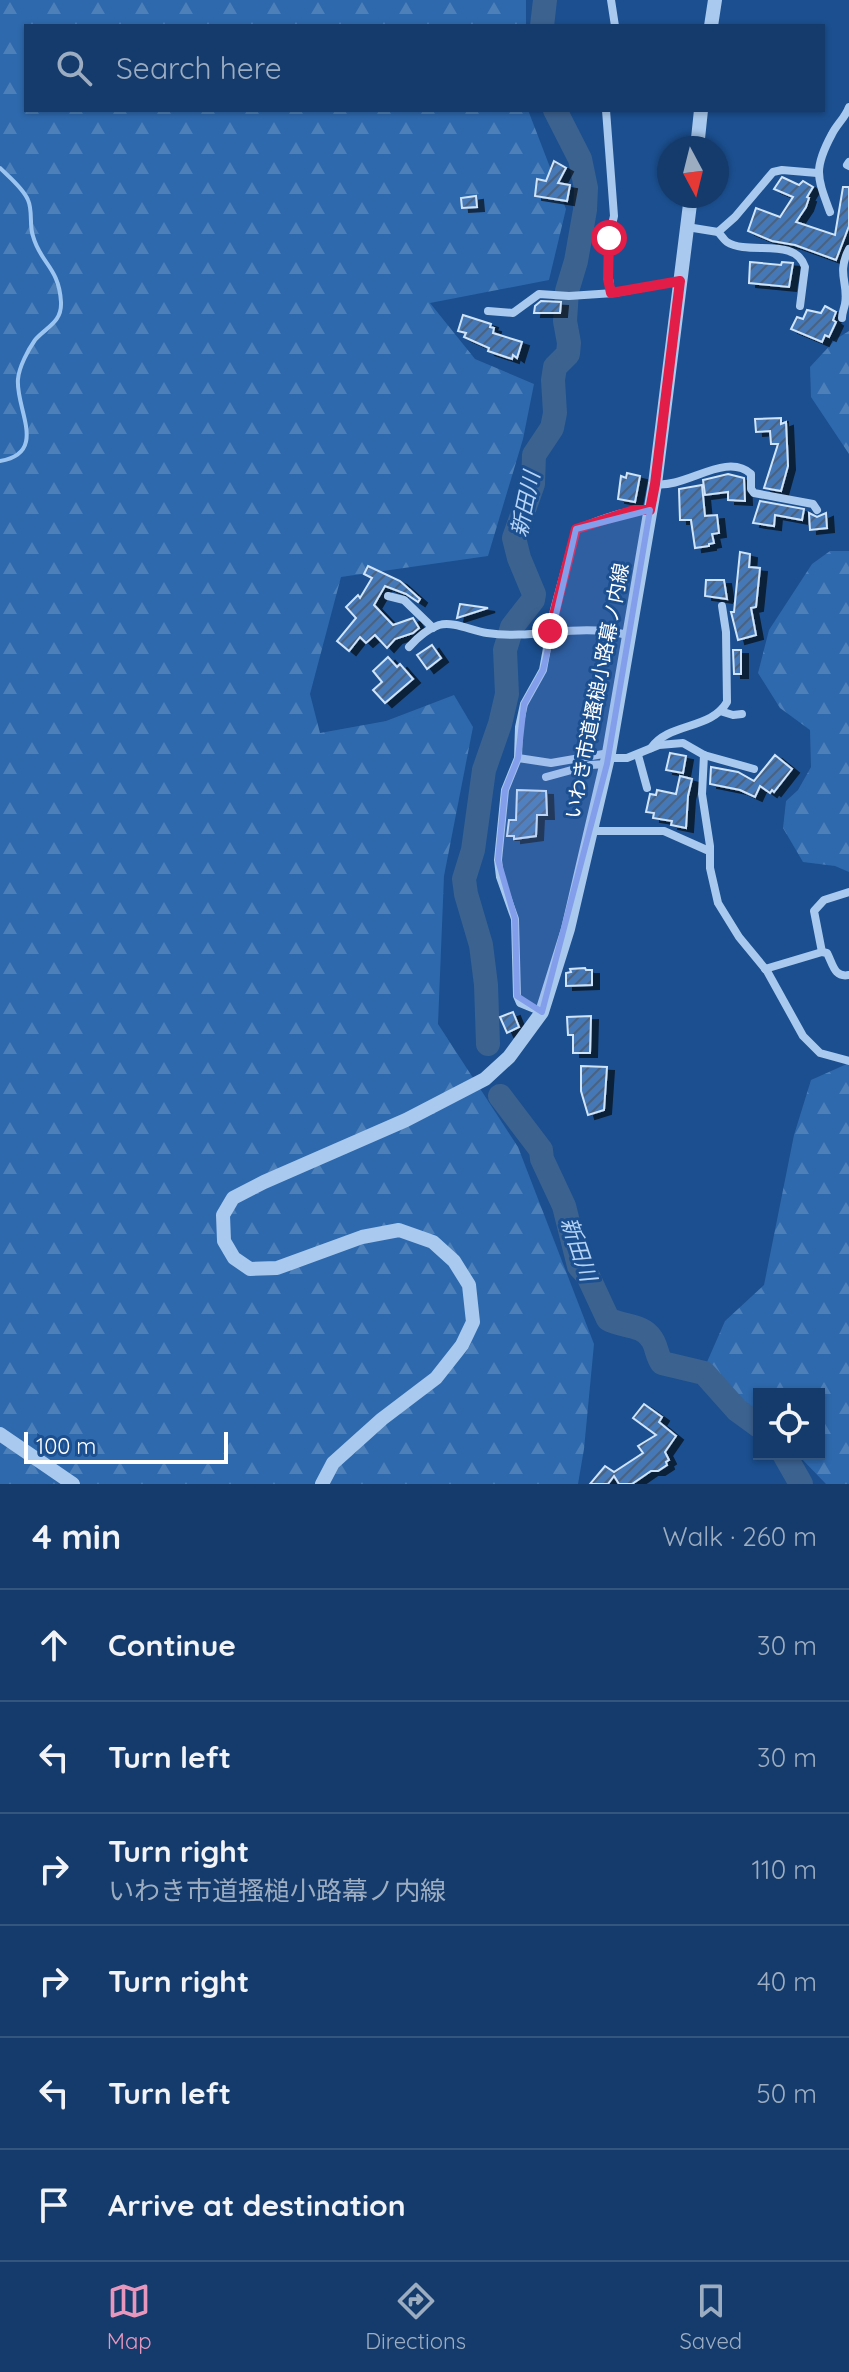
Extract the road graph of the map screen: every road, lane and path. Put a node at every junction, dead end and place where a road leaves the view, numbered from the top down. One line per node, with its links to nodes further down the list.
1 (611, 0): 3 (street)
2 (715, 0): 4 (street)
3 (615, 24)
4 (711, 24)
5 (849, 107): 9 (street)
6 (606, 112): 16 (street)
7 (701, 112): 8 (street)
8 (698, 136)
9 (817, 173): 11 (street); 13 (street)
10 (689, 208): 12 (street, いわき市道搔槌小路幕ノ内線)
11 (830, 212)
12 (687, 227): 13 (street); 15 (street, いわき市道搔槌小路幕ノ内線)
13 (718, 232): 17 (street)
14 (849, 251): 19 (street)
15 (680, 281): 16 (street); 20 (street, いわき市道搔槌小路幕ノ内線)
16 (611, 293): 18 (street)
17 (800, 306)
18 (488, 311)
19 (842, 318)
20 (655, 484): 21 (street, いわき市道搔槌小路幕ノ内線); 22 (street)
21 (650, 510): 26 (street); 27 (street, いわき市道搔槌小路幕ノ内線)
22 (817, 510)
23 (388, 596): 25 (street)
24 (722, 606): 29 (street)
25 (433, 628): 26 (street); 28 (street)
26 (550, 631): 27 (street); 34 (street)
27 (628, 635): 35 (street, いわき市道搔槌小路幕ノ内線)
28 (409, 647)
29 (720, 711): 30 (street); 31 (street)
30 (742, 714)
31 (651, 748): 32 (street); 33 (street)
32 (638, 755): 35 (street); 38 (street)
33 (704, 755): 36 (street); 40 (street)
34 (518, 758): 35 (street); 45 (street)
35 (608, 758): 37 (street); 39 (street, いわき市道搔槌小路幕ノ内線)
36 (754, 769)
37 (546, 777)
38 (647, 788)
39 (591, 831): 40 (street); 45 (street, いわき市道搔槌小路幕ノ内線)
40 (709, 851): 43 (street)
41 (849, 892): 42 (street)
42 (822, 952): 43 (street); 44 (street)
43 (765, 969): 46 (street)
44 (849, 975)
45 (542, 1012): 49 (street, いわき市道搔槌小路幕ノ内線)
46 (849, 1061)
47 (0, 1434): 48 (street)
48 (73, 1484)
49 (322, 1484)

